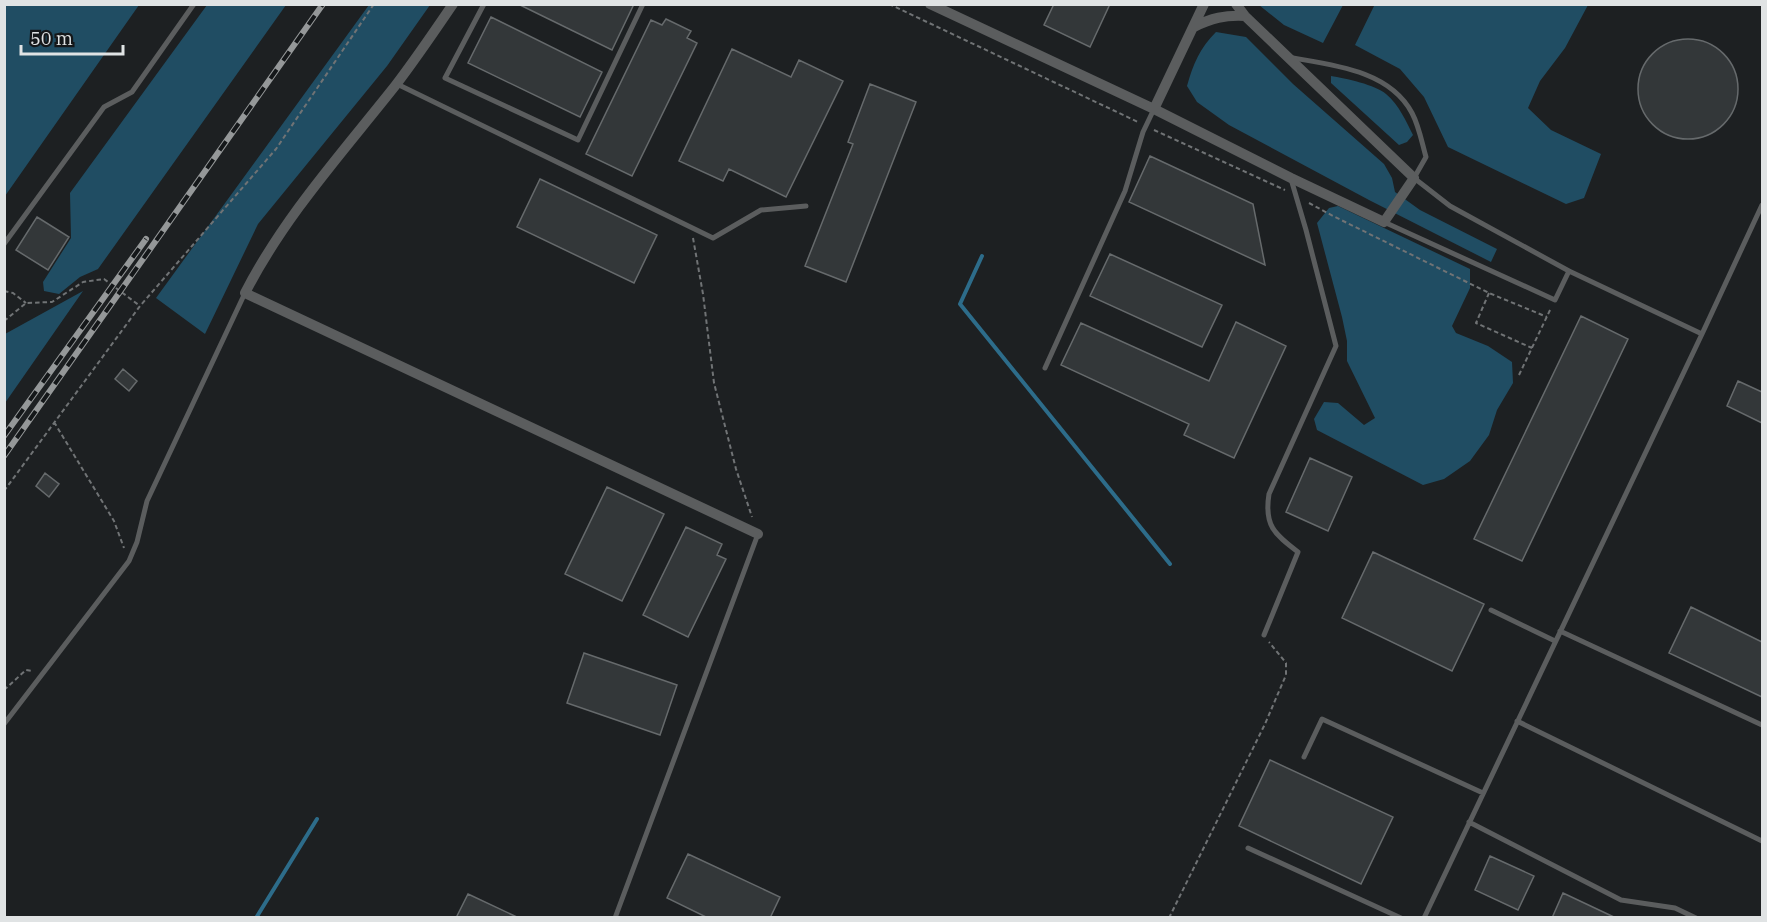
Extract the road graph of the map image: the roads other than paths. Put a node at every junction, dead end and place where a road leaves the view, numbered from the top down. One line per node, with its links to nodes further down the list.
1 (194, 4): 18 (lane)
2 (453, 4): 11 (street)
3 (484, 4): 4 (lane)
4 (643, 4)
5 (930, 4): 12 (street)
6 (1204, 4): 9 (street)
7 (1236, 4): 8 (street)
8 (1245, 16): 9 (street); 10 (street)
9 (1194, 27): 12 (street)
10 (1288, 57): 14 (street); 14 (lane)
11 (397, 84): 15 (lane); 20 (street)
12 (1154, 110): 13 (street); 22 (lane)
13 (1290, 178): 17 (street); 26 (lane)
14 (1414, 178): 17 (street); 19 (lane)
15 (806, 206)
16 (1762, 209): 21 (lane)
17 (1384, 222): 19 (lane)
18 (4, 244)
19 (1569, 271): 21 (lane)
20 (245, 293): 23 (street); 29 (lane)
21 (1702, 334): 25 (lane)
22 (1045, 368)
23 (758, 534): 36 (lane)
24 (1491, 610): 27 (lane)
25 (1560, 631): 27 (lane); 30 (lane)
26 (1264, 635)
27 (1555, 641): 28 (lane)
28 (1517, 722): 32 (lane); 34 (lane)
29 (4, 724)
30 (1762, 725)
31 (1304, 757): 32 (lane)
32 (1483, 793): 33 (lane)
33 (1469, 822): 38 (lane); 39 (lane)
34 (1762, 841)
35 (1248, 848): 37 (lane)
36 (615, 918)
37 (1401, 918)
38 (1424, 918)
39 (1696, 918)

